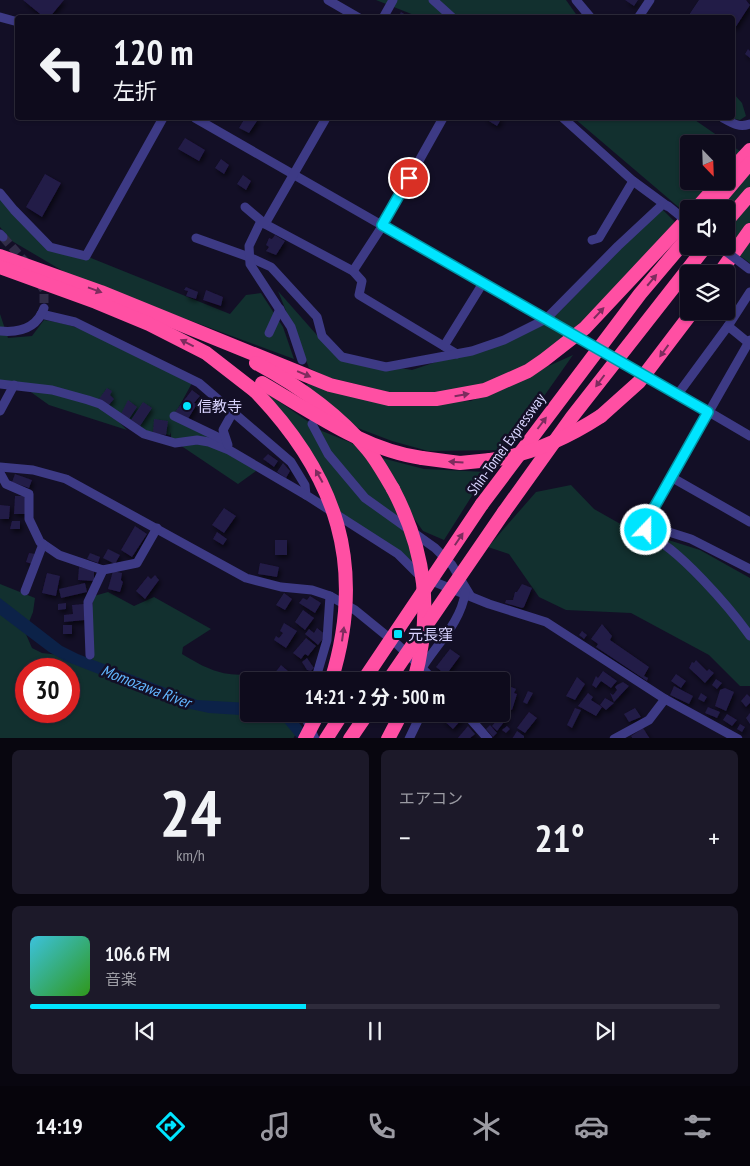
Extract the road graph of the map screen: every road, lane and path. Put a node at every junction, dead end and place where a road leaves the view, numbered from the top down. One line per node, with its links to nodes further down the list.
1 (328, 0): 6 (street)
2 (393, 0): 7 (street)
3 (434, 0): 8 (street)
4 (576, 0): 9 (street)
5 (650, 0): 10 (street)
6 (354, 15)
7 (385, 15)
8 (450, 15)
9 (588, 15)
10 (640, 15)
11 (0, 17): 12 (street)
12 (15, 21)
13 (162, 120): 26 (street)
14 (198, 120): 23 (street)
15 (325, 120): 23 (street)
16 (442, 120): 35 (street)
17 (565, 120): 24 (street)
18 (727, 120): 19 (street)
19 (750, 124)
20 (750, 150): 22 (highway)
21 (750, 164): 29 (highway)
22 (735, 166)
23 (292, 175): 34 (street); 35 (street)
24 (633, 180): 30 (street); 39 (street)
25 (713, 190): 28 (highway)
26 (0, 193)
27 (750, 194): 32 (highway)
28 (704, 200)
29 (719, 200)
30 (665, 205): 33 (street, bridge); 53 (street)
31 (246, 207): 34 (street)
32 (735, 212)
33 (680, 216)
34 (265, 224): 44 (street); 48 (street)
35 (382, 225): 48 (street); 49 (street)
36 (680, 227): 57 (highway, one-way to 36)
37 (750, 230): 45 (highway)
38 (196, 238): 44 (street)
39 (592, 240)
40 (680, 247): 91 (highway, Shin-Tomei Expressway, one-way to 40, bridge)
41 (699, 255): 92 (highway, one-way to 92, bridge)
42 (731, 255): 47 (street, bridge)
43 (0, 256): 57 (highway, one-way to 57)
44 (249, 257): 51 (street); 60 (street)
45 (725, 265)
46 (0, 267): 64 (highway, one-way to 46)
47 (749, 269)
48 (352, 271): 59 (street)
49 (483, 283): 53 (street); 59 (street)
50 (750, 292): 54 (street)
51 (280, 309): 56 (street); 61 (street)
52 (686, 320): 64 (highway, one-way to 64, bridge)
53 (549, 321): 60 (street); 65 (street, bridge)
54 (728, 326): 58 (street); 65 (street)
55 (0, 331): 67 (street)
56 (269, 333)
57 (210, 337): 93 (highway, bridge)
58 (750, 342): 68 (street)
59 (444, 346): 60 (street)
60 (457, 354)
61 (302, 360)
62 (0, 384): 63 (street)
63 (14, 385): 66 (street); 72 (street)
64 (259, 387): 90 (highway, one-way to 64, bridge)
65 (675, 393): 68 (street)
66 (0, 411)
67 (233, 412): 72 (street); 76 (street)
68 (708, 412): 71 (street); 75 (street)
69 (174, 416): 72 (street)
70 (312, 424): 84 (street)
71 (750, 436)
72 (228, 446): 76 (street)
73 (0, 467): 78 (street)
74 (0, 473): 80 (street)
75 (671, 477): 77 (street); 79 (street)
76 (306, 496): 84 (street)
77 (750, 522)
78 (157, 528): 82 (street); 85 (street)
79 (646, 530): 81 (street); 86 (street)
80 (43, 544): 82 (street); 83 (street)
81 (750, 569)
82 (103, 570): 87 (street)
83 (25, 591)
84 (468, 594): 88 (street); 95 (street)
85 (330, 596): 88 (street); 89 (street)
86 (750, 636)
87 (90, 655)
88 (422, 668): 94 (street)
89 (318, 672)
90 (334, 672)
91 (369, 672)
92 (394, 672)
93 (416, 672)
94 (426, 672)
95 (665, 699): 110 (street); 111 (street)
96 (308, 722): 104 (street)
97 (314, 722): 103 (highway, bridge)
98 (337, 722): 105 (highway)
99 (361, 722): 106 (highway)
100 (397, 722): 107 (highway)
101 (416, 722): 108 (street)
102 (473, 722): 109 (street)
103 (305, 738)
104 (315, 738)
105 (326, 738)
106 (350, 738)
107 (388, 738)
108 (409, 738)
109 (488, 738)
110 (614, 738)
111 (738, 738)

